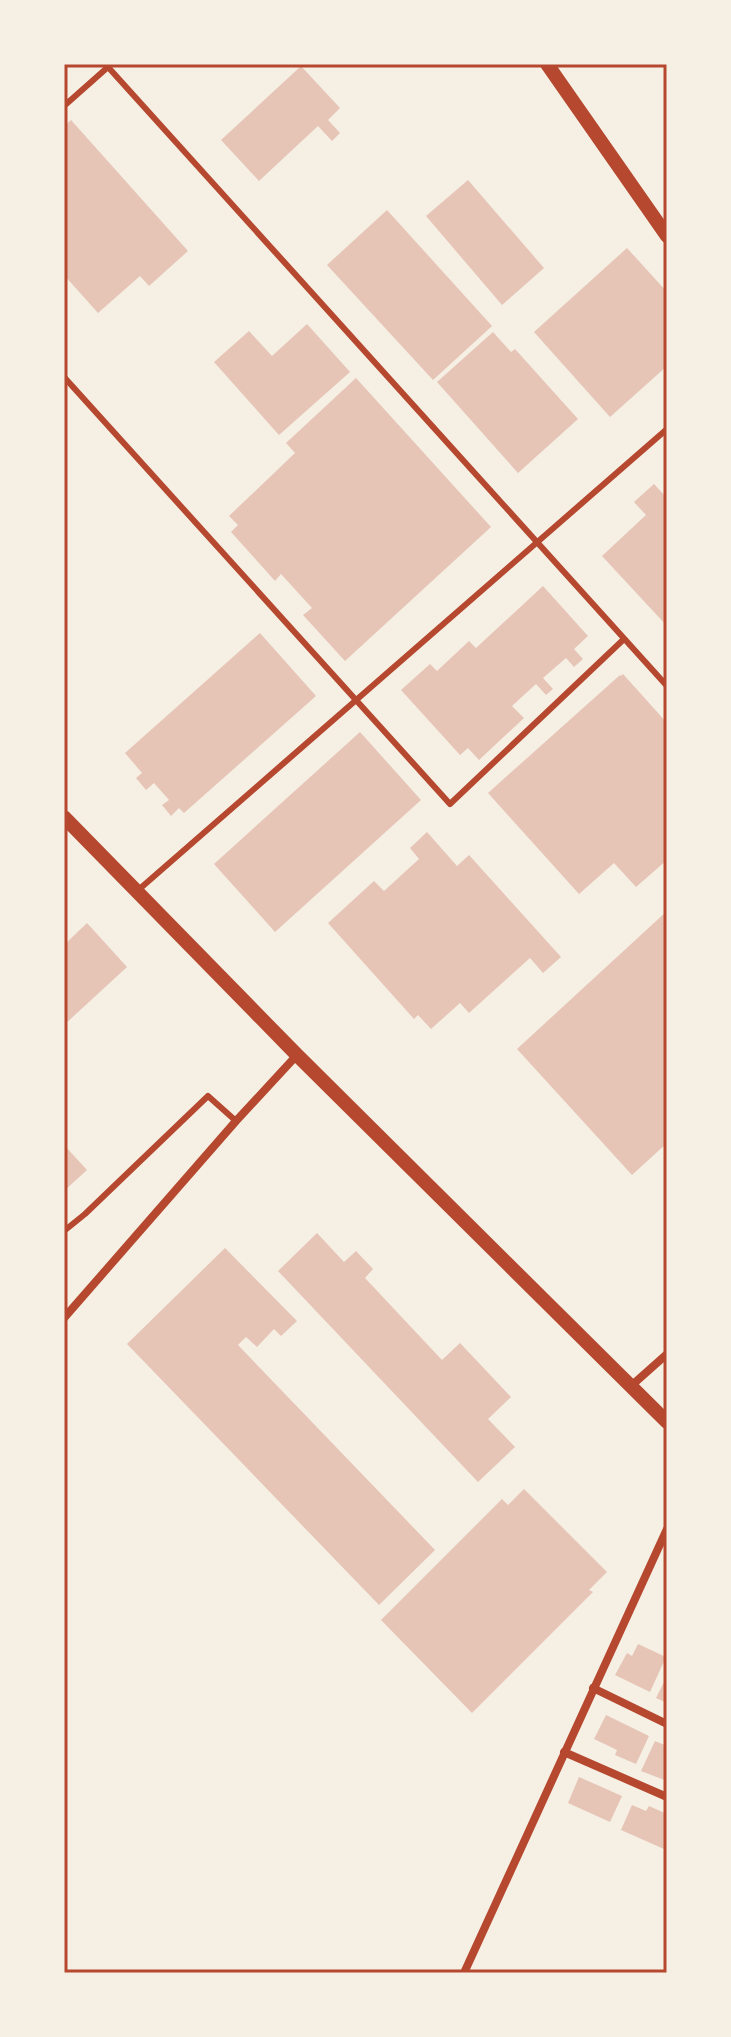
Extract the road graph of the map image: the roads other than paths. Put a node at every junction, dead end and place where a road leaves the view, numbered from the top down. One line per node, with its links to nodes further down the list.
1 (547, 64): 3 (street)
2 (64, 106): 6 (lane)
3 (667, 236)
4 (64, 377): 9 (lane)
5 (667, 429): 6 (lane)
6 (537, 542): 7 (lane); 9 (lane)
7 (624, 639): 8 (lane); 9 (lane)
8 (667, 686)
9 (357, 700): 11 (lane)
10 (64, 817): 11 (street)
11 (136, 892): 12 (street)
12 (297, 1055): 13 (street); 17 (street)
13 (236, 1121): 14 (lane); 15 (street)
14 (64, 1231)
15 (64, 1318)
16 (667, 1354): 17 (street)
17 (631, 1386): 18 (street)
18 (667, 1422)
19 (667, 1529): 20 (street)
20 (593, 1688): 21 (street); 22 (street)
21 (667, 1724)
22 (564, 1752): 23 (street); 24 (street)
23 (667, 1797)
24 (464, 1973)

